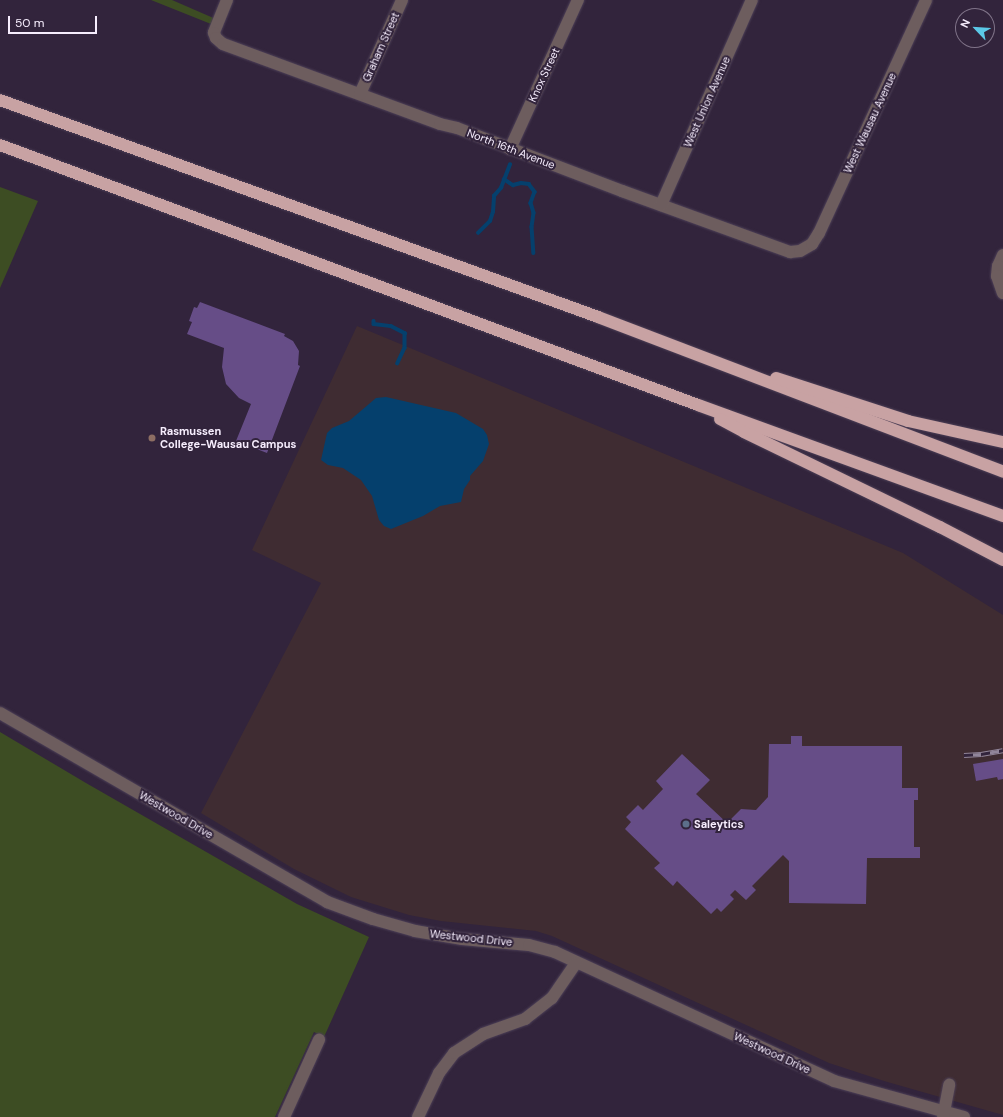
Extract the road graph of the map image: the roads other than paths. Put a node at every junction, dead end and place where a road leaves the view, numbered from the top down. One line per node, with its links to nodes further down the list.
1 (227, 0): 6 (street, North 16th Avenue)
2 (402, 0): 6 (street, Graham Street)
3 (578, 0): 9 (street, Knox Street)
4 (752, 0): 10 (street, West Union Avenue)
5 (926, 0): 11 (street, West Wausau Avenue)
6 (360, 94): 9 (street, North 16th Avenue)
7 (0, 100): 14 (highway)
8 (0, 145): 15 (highway)
9 (510, 149): 10 (street, North 16th Avenue)
10 (661, 205): 11 (street, North 16th Avenue)
11 (812, 244)
12 (1003, 255): 13 (street)
13 (1002, 292)
14 (725, 365): 16 (highway); 17 (highway)
15 (698, 405): 18 (highway); 19 (highway)
16 (1003, 442)
17 (1003, 472)
18 (1003, 516)
19 (1003, 560)
20 (0, 713): 21 (street, Westwood Drive)
21 (576, 963): 24 (street, Westwood Drive); 26 (street)
22 (319, 1040): 25 (street)
23 (949, 1085): 24 (street)
24 (944, 1114): 27 (street, Westwood Drive)
25 (284, 1117)
26 (418, 1117)
27 (964, 1117)

